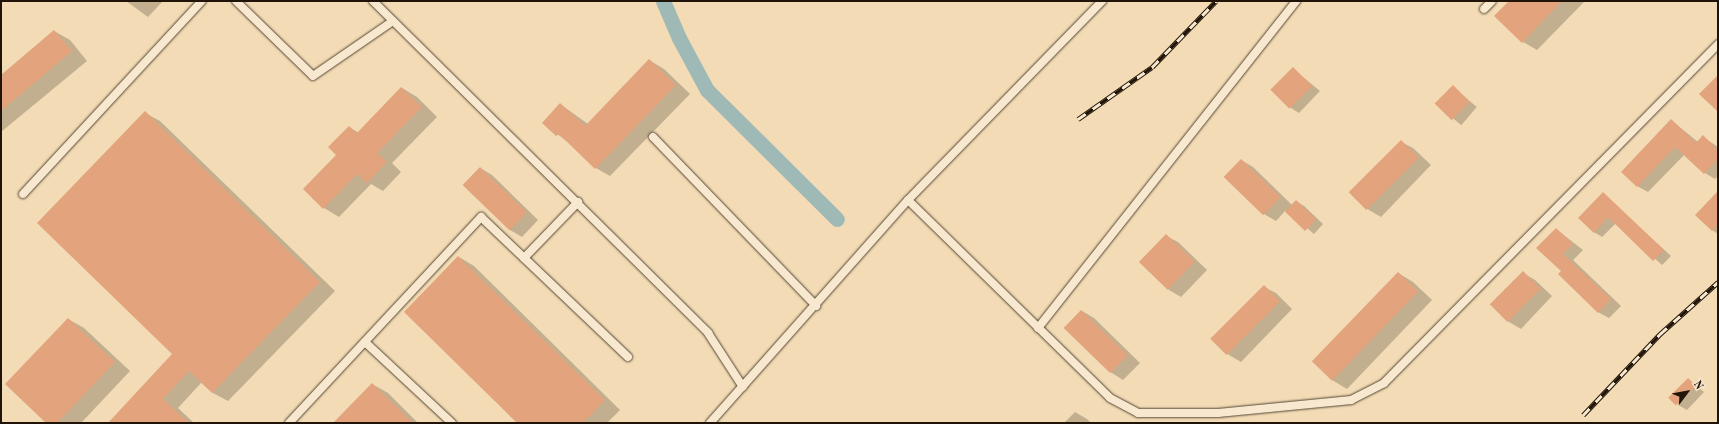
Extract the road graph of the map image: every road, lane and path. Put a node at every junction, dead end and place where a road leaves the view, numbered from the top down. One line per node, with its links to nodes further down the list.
1 (202, 1): 11 (lane)
2 (236, 1): 8 (lane)
3 (373, 1): 8 (lane)
4 (1102, 1): 12 (lane)
5 (1296, 1): 16 (lane)
6 (1492, 1): 7 (lane)
7 (1484, 9)
8 (392, 21): 13 (lane)
9 (1718, 44): 16 (lane)
10 (653, 137): 15 (lane)
11 (23, 194)
12 (908, 200): 15 (lane); 16 (lane)
13 (578, 202): 14 (lane); 19 (lane)
14 (524, 258): 17 (lane); 18 (lane)
15 (816, 306): 19 (lane)
16 (1038, 328)
17 (365, 342): 20 (lane); 21 (lane)
18 (628, 357)
19 (743, 387): 22 (lane)
20 (289, 423)
21 (452, 423)
22 (710, 423)

